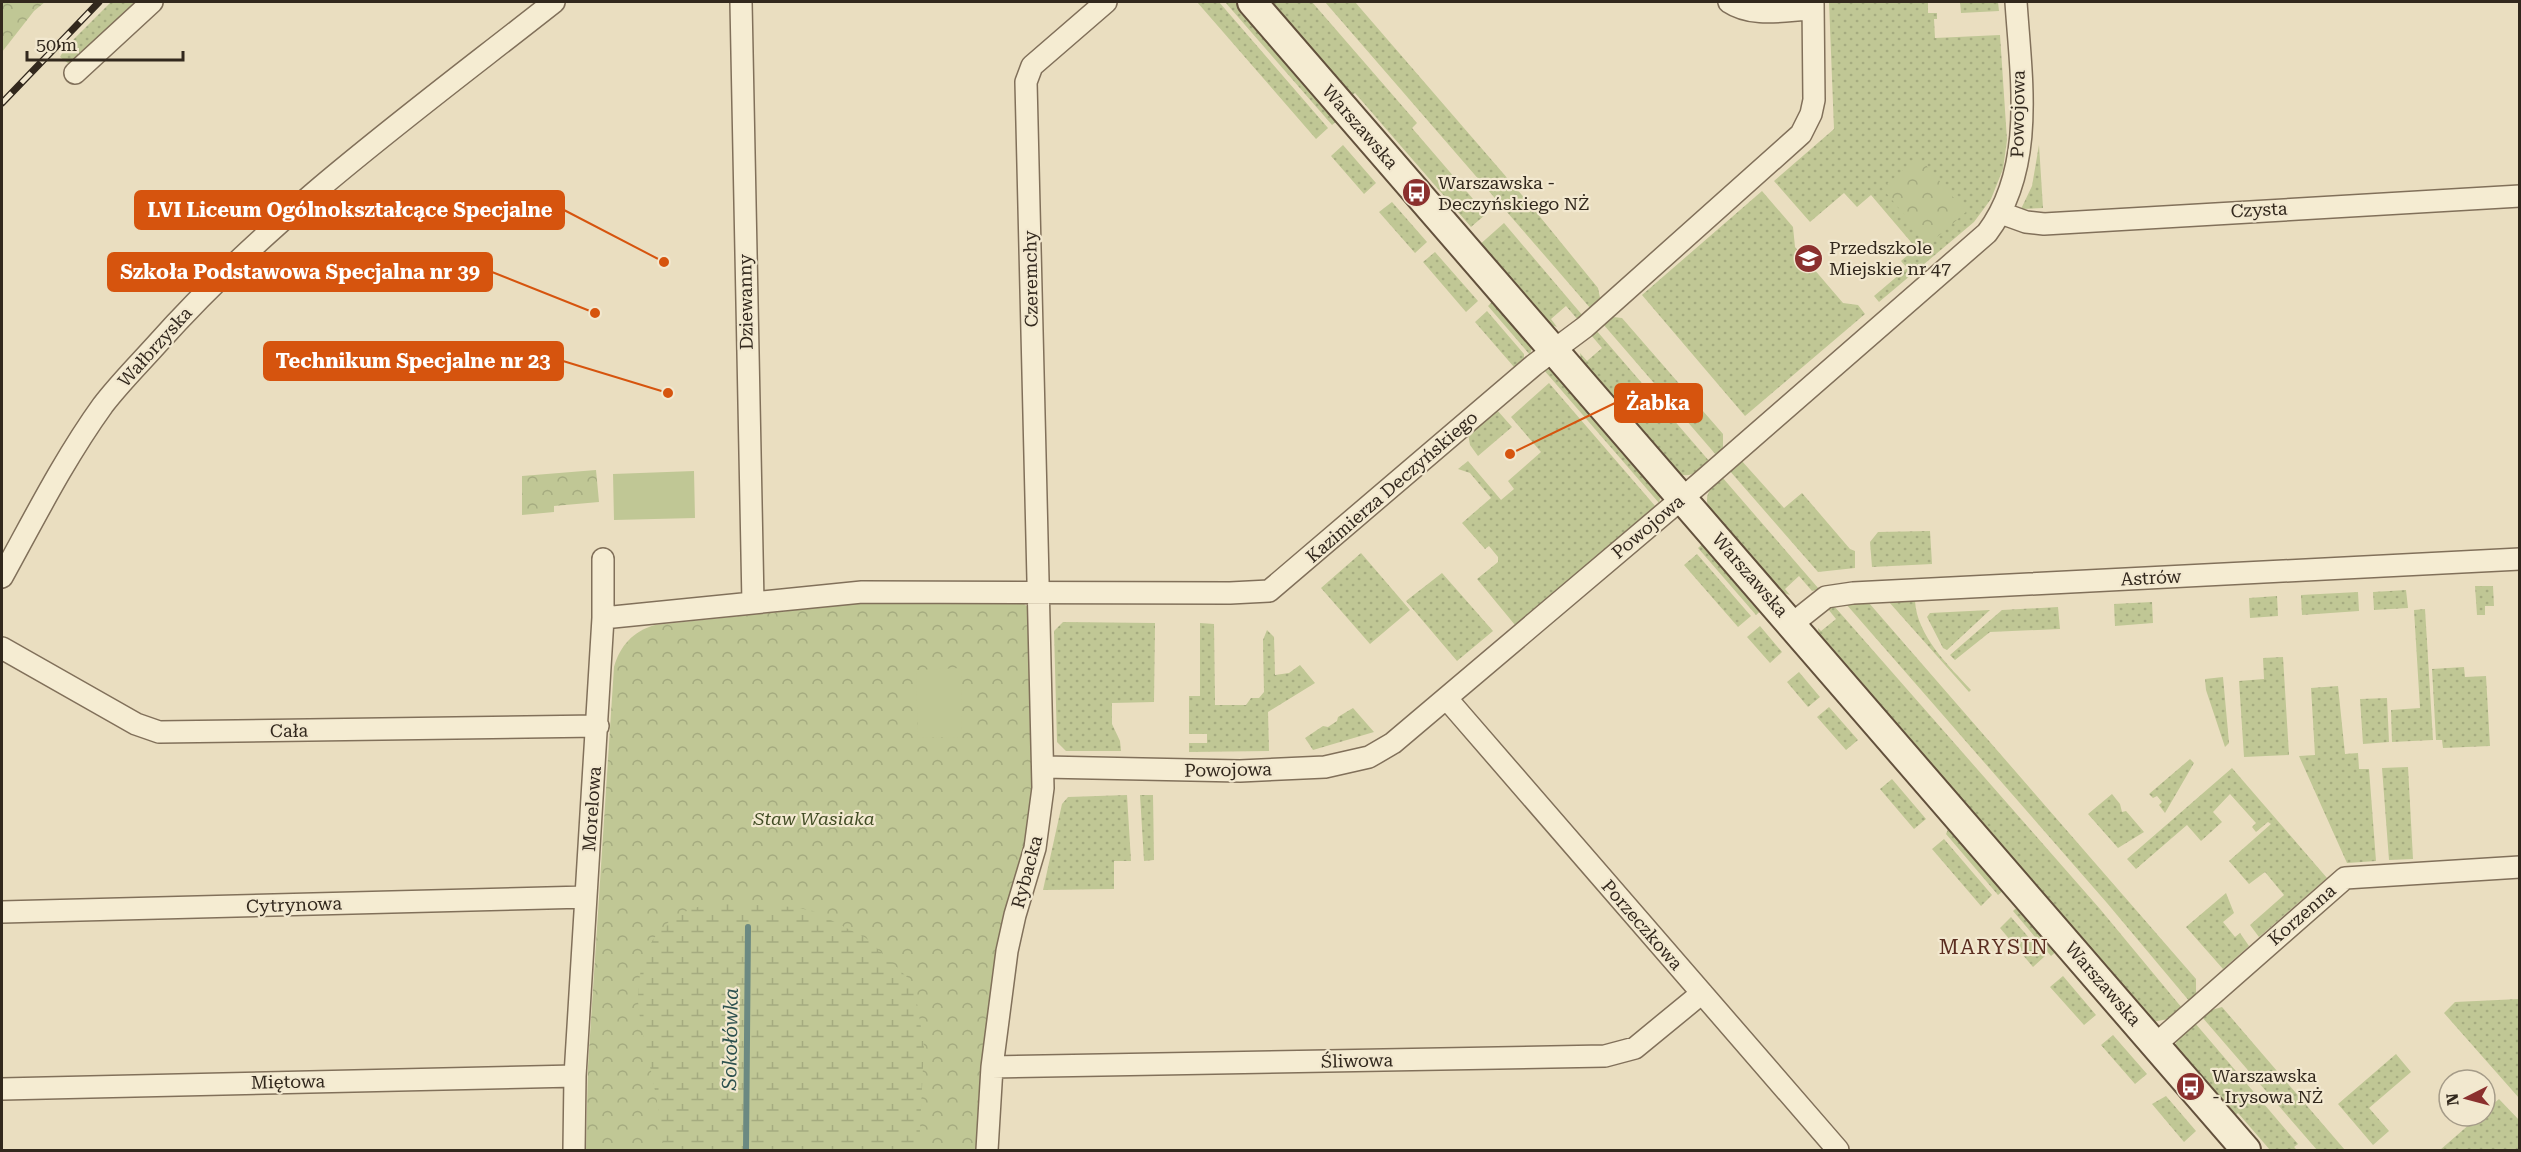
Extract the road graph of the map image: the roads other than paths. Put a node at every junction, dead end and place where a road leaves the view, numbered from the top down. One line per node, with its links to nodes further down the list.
1 (152, 2): 9 (street)
2 (554, 2): 16 (street, Wałbrzyska)
3 (741, 2): 18 (street, Dziewanny)
4 (1106, 2): 17 (street, Czeremchy)
5 (1252, 2): 12 (street, Warszawska)
6 (1729, 2): 8 (street)
7 (2016, 2): 11 (street, Powojowa)
8 (1813, 5): 12 (street, Kazimierza Deczyńskiego)
9 (75, 74)
10 (2520, 196): 11 (street, Czysta)
11 (2001, 213): 13 (street, Powojowa)
12 (1555, 350): 13 (street, Warszawska); 17 (street, Kazimierza Deczyńskiego)
13 (1682, 498): 20 (street, Warszawska); 22 (street, Powojowa)
14 (603, 558): 19 (street, Morelowa)
15 (2520, 559): 20 (street, Astrów)
16 (2, 577)
17 (1039, 592): 18 (street, Kazimierza Deczyńskiego); 24 (street, Rybacka)
18 (753, 603): 19 (street)
19 (603, 618): 23 (street, Morelowa)
20 (1792, 624): 29 (street, Warszawska)
21 (2, 648): 23 (street, Cała)
22 (1447, 699): 24 (street, Powojowa); 28 (street, Porzeczkowa)
23 (598, 726): 26 (street, Morelowa)
24 (1044, 767): 30 (street, Rybacka)
25 (2520, 867): 29 (street, Korzenna)
26 (586, 897): 27 (street, Cytrynowa); 31 (street, Morelowa)
27 (2, 912)
28 (1702, 993): 30 (street, Śliwowa); 35 (street, Porzeczkowa)
29 (2156, 1044): 36 (street, Warszawska)
30 (992, 1067): 34 (street, Rybacka)
31 (575, 1076): 32 (street, Miętowa); 33 (street, Morelowa)
32 (2, 1089)
33 (574, 1150)
34 (987, 1150)
35 (1838, 1150)
36 (2246, 1150)

